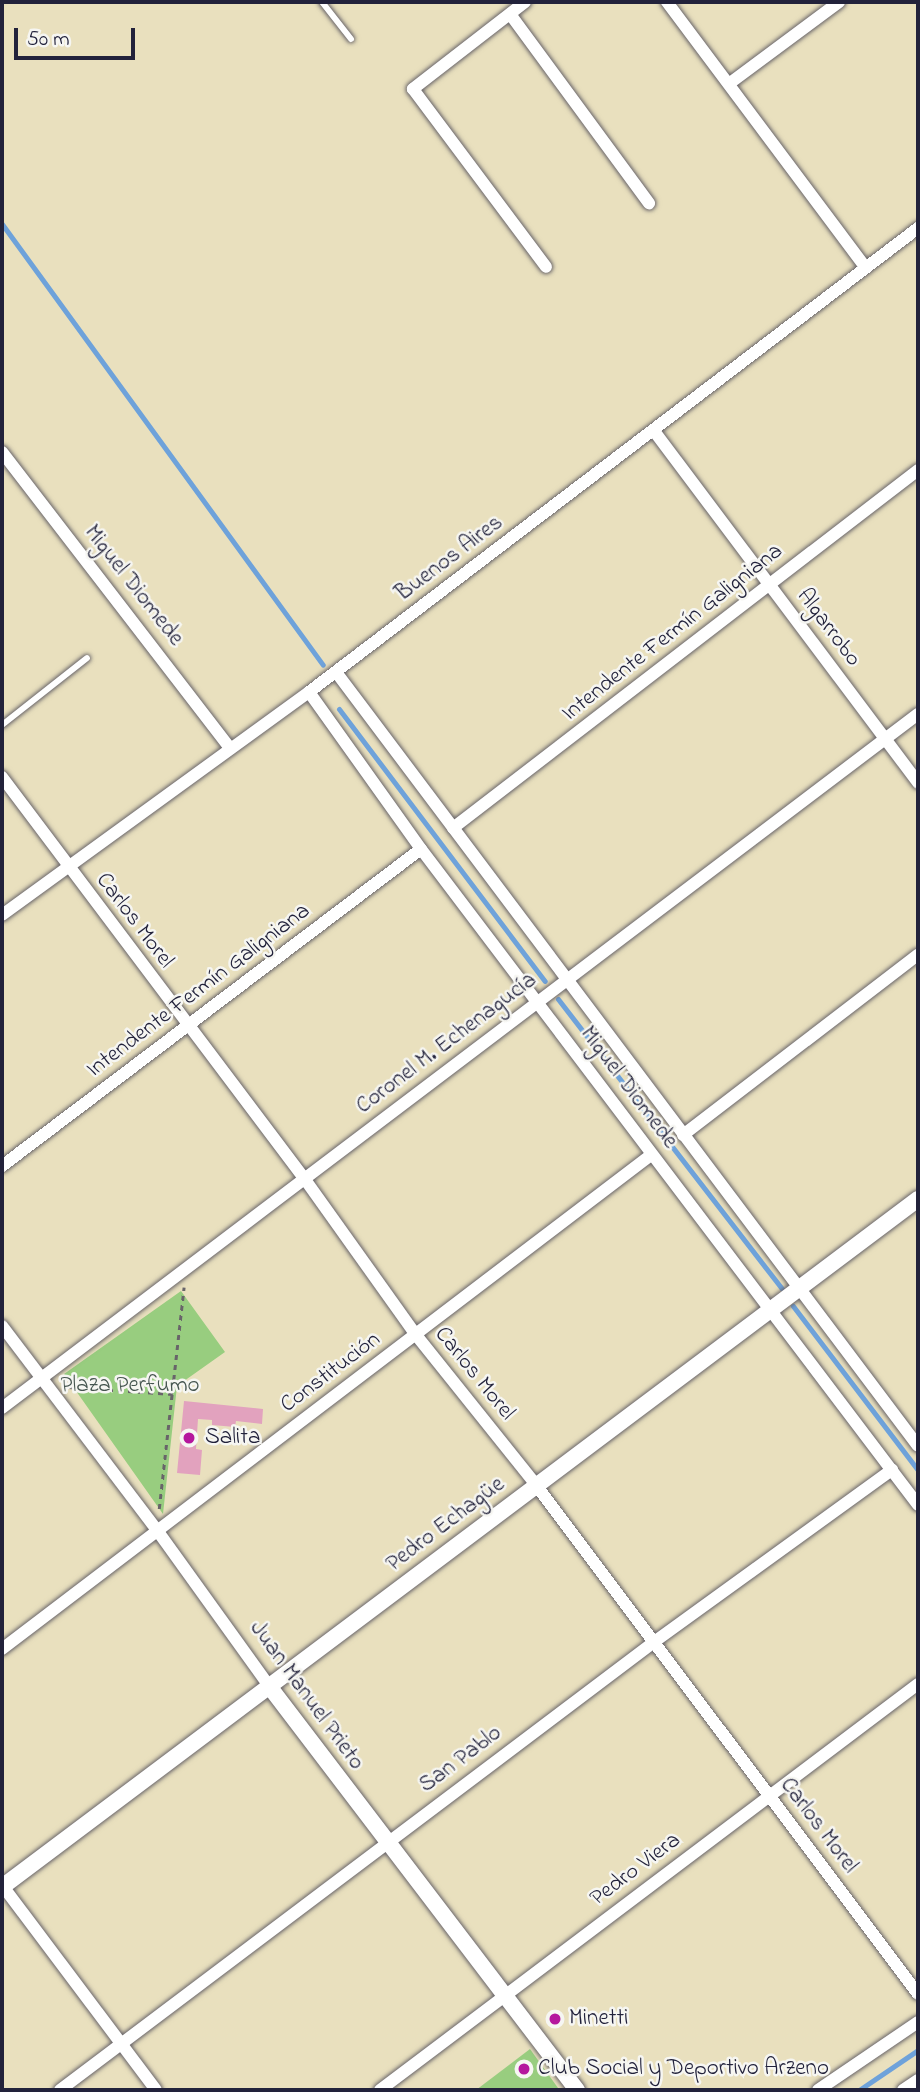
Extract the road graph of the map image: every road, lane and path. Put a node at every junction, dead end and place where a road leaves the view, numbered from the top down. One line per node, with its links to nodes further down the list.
1 (322, 2): 6 (lane)
2 (525, 2): 5 (street)
3 (667, 2): 7 (street)
4 (839, 2): 7 (street)
5 (510, 14): 8 (street); 10 (street)
6 (351, 39)
7 (730, 83): 11 (street)
8 (649, 203)
9 (918, 228): 11 (street, Buenos Aires)
10 (546, 267)
11 (865, 267): 12 (street, Buenos Aires)
12 (654, 431): 15 (street, Algarrobo); 17 (street, Buenos Aires)
13 (2, 452): 22 (street, Miguel Diomede)
14 (918, 470): 15 (street, Intendente Fermín Galigniana)
15 (769, 585): 21 (street, Algarrobo); 25 (street, Intendente Fermín Galigniana)
16 (87, 658): 20 (lane)
17 (336, 672): 18 (street, Buenos Aires); 25 (street, Miguel Diomede)
18 (309, 692): 22 (street, Buenos Aires); 26 (street, Miguel Diomede)
19 (918, 714): 21 (street, Coronel M. Echenagucía)
20 (2, 725)
21 (886, 739): 24 (street, Algarrobo); 30 (street, Coronel M. Echenagucía)
22 (230, 748): 27 (street, Buenos Aires)
23 (2, 778): 27 (street, Carlos Morel)
24 (918, 783)
25 (453, 828): 30 (street, Miguel Diomede)
26 (421, 849): 31 (street, Miguel Diomede); 32 (street, Intendente Fermín Galigniana)
27 (67, 868): 28 (street, Buenos Aires); 32 (street, Carlos Morel)
28 (2, 915)
29 (918, 954): 33 (street)
30 (566, 979): 31 (street, Coronel M. Echenagucía); 33 (street, Miguel Diomede)
31 (537, 1003): 34 (street, Miguel Diomede); 36 (street, Coronel M. Echenagucía)
32 (188, 1027): 35 (street, Intendente Fermín Galigniana); 36 (street, Carlos Morel)
33 (683, 1135): 39 (street, Miguel Diomede)
34 (651, 1155): 40 (street, Miguel Diomede); 42 (street, Constitución)
35 (2, 1166)
36 (304, 1178): 38 (street, Coronel M. Echenagucía); 42 (street, Carlos Morel)
37 (918, 1199): 39 (street, Pedro Echagüe)
38 (186, 1269): 43 (street, Coronel M. Echenagucía); 44 (path)
39 (798, 1289): 40 (street, Pedro Echagüe); 46 (street, Miguel Diomede)
40 (771, 1310): 47 (street, Miguel Diomede); 48 (street, Pedro Echagüe)
41 (2, 1326): 43 (street, Juan Manuel Prieto)
42 (416, 1335): 48 (street, Carlos Morel); 50 (street, Constitución)
43 (44, 1382): 44 (path); 45 (street, Coronel M. Echenagucía); 50 (street, Juan Manuel Prieto)
44 (173, 1394): 50 (path)
45 (2, 1408)
46 (917, 1443)
47 (892, 1470): 49 (street, Miguel Diomede); 51 (street, San Pablo)
48 (536, 1485): 51 (street, Carlos Morel); 54 (street, Pedro Echagüe)
49 (918, 1505)
50 (157, 1530): 52 (street, Constitución); 54 (street, Juan Manuel Prieto)
51 (654, 1642): 55 (street, Carlos Morel); 56 (street, San Pablo)
52 (2, 1649)
53 (918, 1684): 55 (street, Pedro Viera)
54 (269, 1686): 56 (street, Juan Manuel Prieto); 57 (street, Pedro Echagüe)
55 (769, 1796): 58 (street, Pedro Viera); 59 (street, Carlos Morel)
56 (386, 1843): 58 (street, Juan Manuel Prieto); 61 (street, San Pablo)
57 (2, 1886): 61 (street)
58 (506, 1994): 65 (street, Pedro Viera); 66 (street, Juan Manuel Prieto)
59 (918, 1994)
60 (918, 2022): 67 (street)
61 (121, 2044): 63 (street, San Pablo); 64 (street)
62 (918, 2080): 68 (street)
63 (60, 2090)
64 (156, 2090)
65 (380, 2090)
66 (577, 2090)
67 (818, 2090)
68 (904, 2090)

